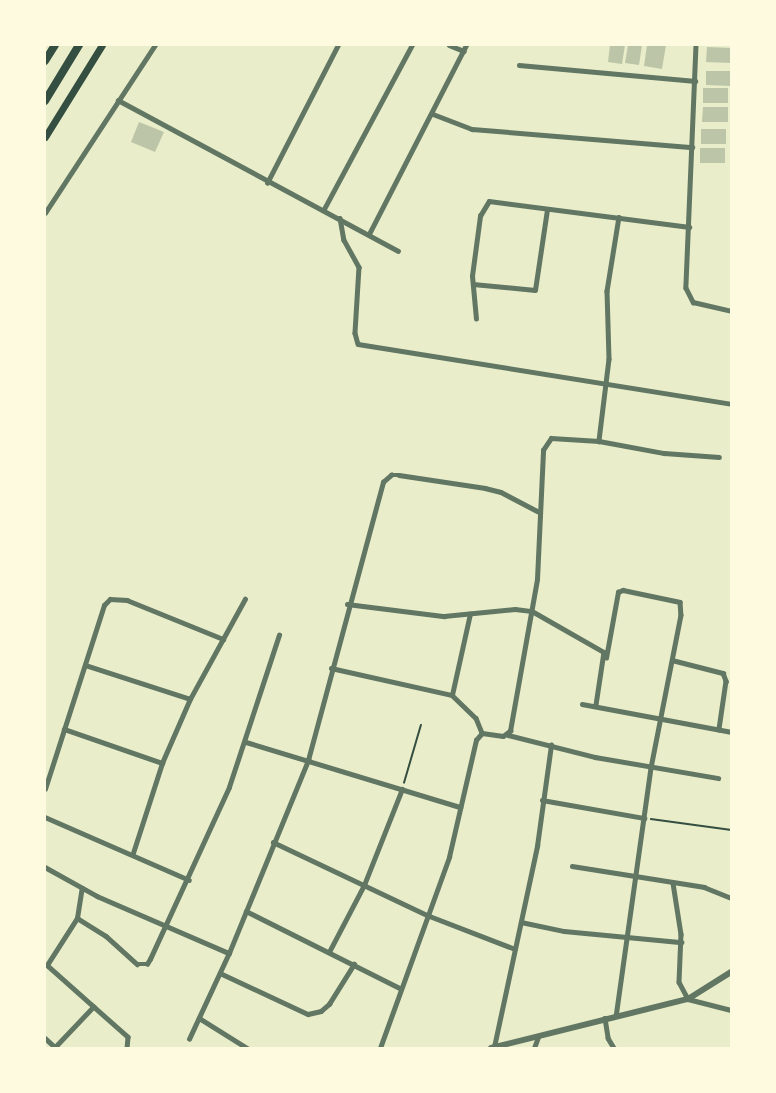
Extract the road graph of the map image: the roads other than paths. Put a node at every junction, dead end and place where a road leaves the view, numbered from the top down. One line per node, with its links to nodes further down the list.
1 (55, 45): 11 (highway)
2 (79, 45): 15 (highway)
3 (102, 45): 17 (main road)
4 (155, 45): 14 (street)
5 (338, 45): 19 (street)
6 (412, 45): 20 (street)
7 (449, 45): 10 (street)
8 (466, 45): 10 (street)
9 (696, 45): 13 (street)
10 (464, 51): 16 (street)
11 (45, 60)
12 (519, 64): 13 (street)
13 (695, 81): 18 (street)
14 (118, 100): 19 (street); 22 (street)
15 (45, 101)
16 (433, 114): 18 (street); 26 (street)
17 (45, 137)
18 (692, 147): 25 (street)
19 (267, 183): 20 (street)
20 (324, 209): 24 (street)
21 (547, 210): 23 (street); 28 (street); 28 (street)
22 (45, 213)
23 (619, 217): 25 (street); 31 (street)
24 (340, 218): 26 (street); 31 (street)
25 (689, 227): 29 (street)
26 (369, 234): 27 (street)
27 (399, 251)
28 (473, 284): 30 (street)
29 (731, 310)
30 (476, 319)
31 (608, 382): 32 (street); 33 (street)
32 (731, 404)
33 (599, 441): 34 (street); 35 (street)
34 (719, 457)
35 (537, 511): 37 (street); 38 (street)
36 (245, 599): 41 (street)
37 (347, 603): 39 (street); 45 (street)
38 (531, 611): 39 (street); 42 (street); 55 (street)
39 (470, 614): 46 (street)
40 (279, 635): 56 (street)
41 (223, 639): 44 (street); 47 (street)
42 (606, 658): 43 (street); 49 (street)
43 (672, 660): 50 (street); 52 (street)
44 (85, 665): 47 (street); 51 (street)
45 (331, 668): 46 (street); 58 (street)
46 (452, 695): 54 (street)
47 (190, 699): 59 (street)
48 (582, 704): 49 (street)
49 (596, 705): 50 (street)
50 (661, 719): 52 (street); 60 (street)
51 (64, 729): 59 (street); 62 (street)
52 (719, 729): 53 (street)
53 (731, 732)
54 (482, 733): 55 (street); 65 (street)
55 (508, 735): 57 (street)
56 (246, 742): 58 (street); 74 (street)
57 (551, 745): 60 (street); 64 (street)
58 (308, 760): 63 (street); 68 (street)
59 (162, 763): 69 (street)
60 (651, 768): 61 (street); 67 (street)
61 (718, 778)
62 (45, 789)
63 (402, 789): 65 (street); 76 (street)
64 (542, 801): 67 (street); 82 (street)
65 (460, 807): 80 (street)
66 (45, 817): 69 (street)
67 (644, 818): 73 (street)
68 (273, 842): 76 (street); 79 (street)
69 (133, 853): 74 (street)
70 (572, 866): 73 (street)
71 (48, 869): 72 (street); 77 (street)
72 (45, 877)
73 (637, 878): 75 (street); 84 (street)
74 (189, 880): 83 (street)
75 (673, 883): 78 (street); 85 (street)
76 (364, 885): 80 (street); 87 (street)
77 (82, 888): 81 (street); 83 (street)
78 (731, 898)
79 (246, 911): 87 (street); 88 (street)
80 (427, 915): 86 (street); 93 (street)
81 (77, 918): 83 (street); 90 (street)
82 (521, 922): 84 (street); 86 (street)
83 (169, 924): 88 (street)
84 (629, 938): 85 (street); 97 (street)
85 (681, 942): 94 (street)
86 (515, 949): 107 (street)
87 (329, 952): 89 (street)
88 (229, 953): 92 (street)
89 (354, 964): 92 (street); 93 (street)
90 (46, 966): 95 (street)
91 (731, 972): 94 (street)
92 (220, 973): 98 (street)
93 (400, 988): 106 (street)
94 (688, 999): 96 (street); 97 (street)
95 (93, 1007): 103 (street); 104 (street)
96 (731, 1010)
97 (616, 1016): 99 (street)
98 (199, 1018): 102 (street); 105 (street)
99 (605, 1018): 101 (street); 109 (street)
100 (45, 1038): 103 (street)
101 (538, 1038): 107 (street); 108 (street)
102 (189, 1039)
103 (55, 1048)
104 (127, 1048)
105 (247, 1048)
106 (380, 1048)
107 (492, 1048)
108 (534, 1048)
109 (614, 1048)

